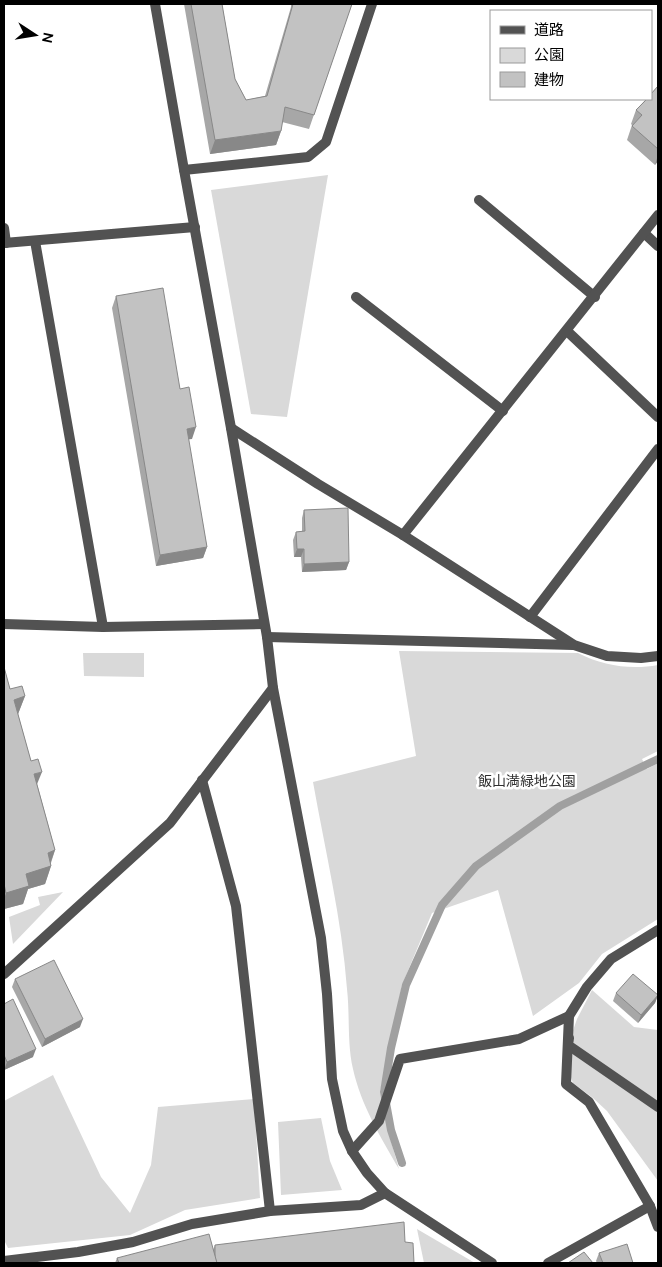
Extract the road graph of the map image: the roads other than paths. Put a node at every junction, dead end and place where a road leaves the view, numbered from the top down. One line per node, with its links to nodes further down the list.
1 (155, 4): 3 (street)
2 (372, 4): 3 (street)
3 (184, 170): 6 (street)
4 (479, 200): 13 (street)
5 (658, 215): 8 (street)
6 (195, 227): 9 (street); 17 (street)
7 (4, 228): 10 (street)
8 (644, 232): 11 (street); 13 (street)
9 (35, 241): 10 (street); 23 (street)
10 (5, 243)
11 (658, 246)
12 (356, 296): 15 (street)
13 (595, 297): 14 (street)
14 (567, 331): 15 (street); 16 (street)
15 (503, 411): 19 (street)
16 (658, 417)
17 (231, 428): 19 (street); 22 (street)
18 (658, 448): 20 (street)
19 (403, 535): 20 (street)
20 (530, 617): 25 (street)
21 (4, 624): 23 (street)
22 (264, 624): 23 (street); 24 (street)
23 (103, 627)
24 (267, 637): 25 (street); 27 (street)
25 (574, 645): 26 (street)
26 (658, 656)
27 (273, 688): 28 (street); 34 (street)
28 (202, 780): 30 (street); 37 (street)
29 (658, 930): 31 (street)
30 (4, 974)
31 (569, 1016): 32 (street); 34 (street)
32 (568, 1045): 33 (street); 36 (street)
33 (658, 1107)
34 (352, 1151): 35 (street)
35 (385, 1193): 37 (street); 40 (street)
36 (650, 1206): 38 (street); 41 (street)
37 (270, 1212): 39 (street)
38 (658, 1228)
39 (7, 1261)
40 (492, 1263)
41 (548, 1263)

